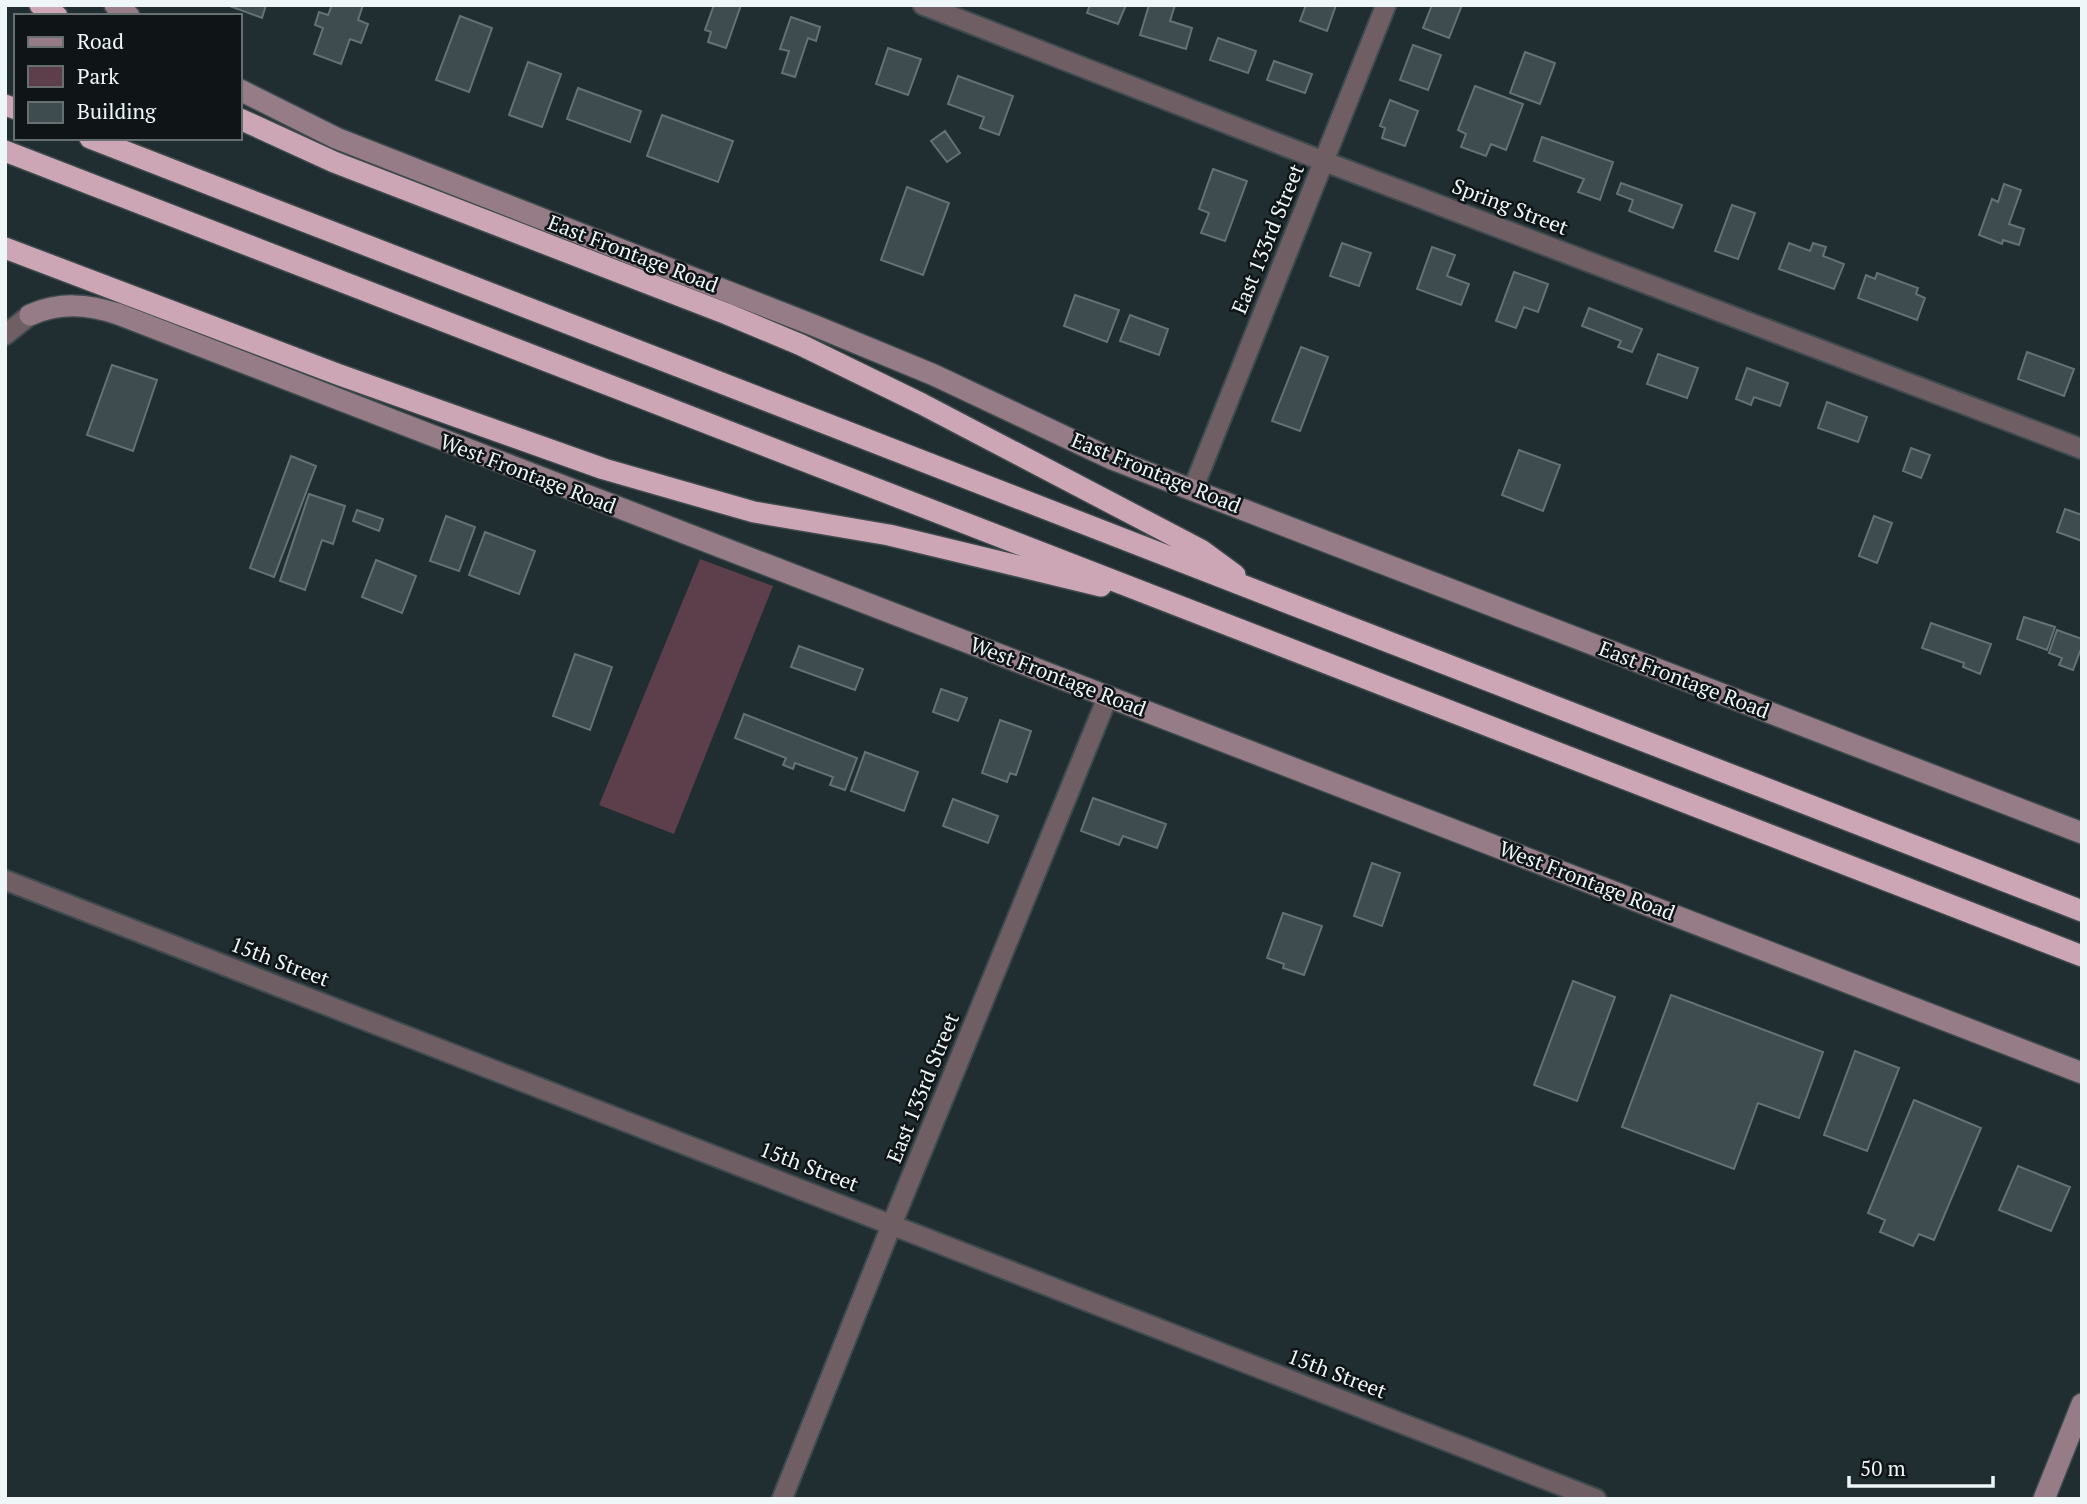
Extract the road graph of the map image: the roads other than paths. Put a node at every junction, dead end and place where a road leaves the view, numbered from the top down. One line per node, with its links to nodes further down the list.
1 (923, 5): 7 (street, Spring Street)
2 (1386, 5): 7 (street, East 133rd Street)
3 (242, 91): 12 (street, East Frontage Road)
4 (242, 120): 13 (highway)
5 (95, 140): 13 (highway)
6 (5, 152): 14 (highway)
7 (1323, 161): 11 (street, Spring Street); 12 (street, East 133rd Street)
8 (5, 248): 14 (highway)
9 (30, 315): 10 (street); 15 (street, West Frontage Road)
10 (5, 335)
11 (2082, 449)
12 (1193, 489): 16 (street, East Frontage Road)
13 (1256, 592): 18 (highway)
14 (1184, 607): 19 (highway)
15 (1108, 696): 20 (street, West Frontage Road); 21 (street, East 133rd Street)
16 (2082, 833)
17 (5, 880): 21 (street, 15th Street)
18 (2082, 911)
19 (2082, 956)
20 (2082, 1073)
21 (892, 1224): 23 (street, East 133rd Street); 24 (street, 15th Street)
22 (2082, 1404): 25 (street)
23 (782, 1499)
24 (1596, 1499)
25 (2044, 1499)

